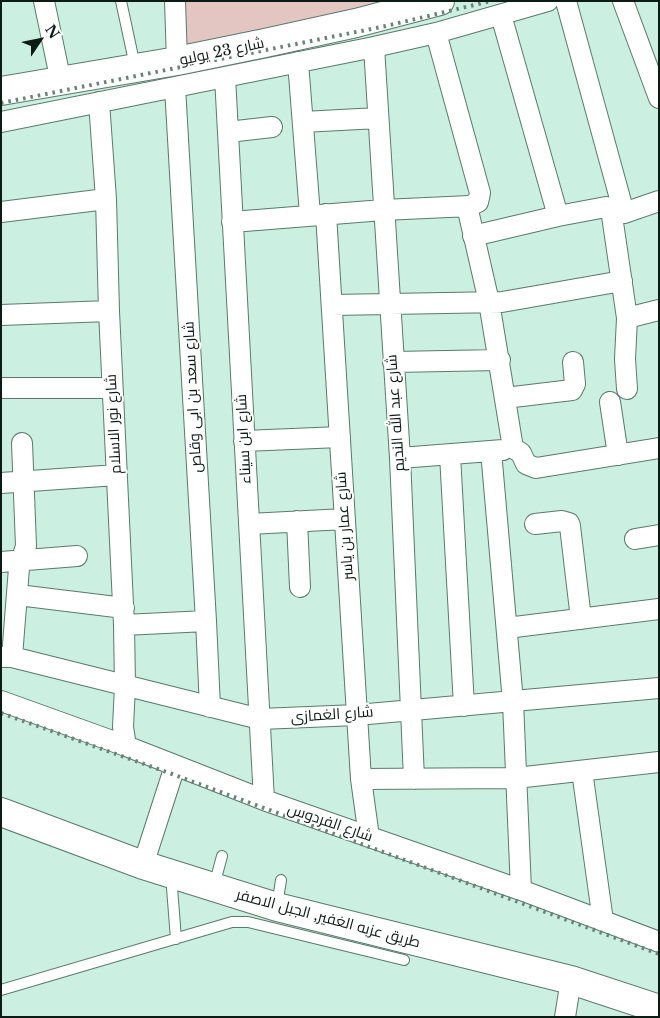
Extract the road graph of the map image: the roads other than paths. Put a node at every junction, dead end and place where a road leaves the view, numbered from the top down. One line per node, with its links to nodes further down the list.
1 (44, 1): 16 (street)
2 (121, 1): 13 (lane)
3 (175, 1): 14 (street, شارع سعد بن ابى وقاص)
4 (440, 1): 14 (street, شارع 23 يوليو)
5 (548, 1): 8 (street)
6 (566, 1): 29 (street)
7 (623, 1): 11 (street)
8 (501, 15): 9 (street); 32 (street)
9 (436, 33): 10 (street); 27 (street)
10 (374, 47): 12 (street); 20 (street, شارع عبد الله النديم)
11 (652, 59): 18 (street)
12 (298, 62): 15 (street); 22 (street, شارع عمار بن ياسر)
13 (135, 69): 14 (street, شارع 23 يوليو); 16 (street, شارع 23 يوليو)
14 (176, 74): 15 (street); 19 (street); 76 (street, شارع سعد بن ابى وقاص)
15 (225, 77): 24 (street, شارع ابن سيناء)
16 (61, 82): 17 (street, شارع 23 يوليو)
17 (1, 91)
18 (659, 98)
19 (99, 102): 21 (street); 25 (street, شارع نور الاسلام)
20 (378, 118): 22 (street); 28 (street, شارع عبد الله النديم)
21 (1, 122)
22 (303, 122): 31 (street, شارع عمار بن ياسر)
23 (272, 127): 24 (street)
24 (228, 132): 33 (street, شارع ابن سيناء)
25 (106, 199): 30 (street); 40 (street, شارع نور الاسلام)
26 (659, 201): 29 (street)
27 (472, 204): 28 (street); 34 (street)
28 (383, 210): 31 (street); 37 (street, شارع عبد الله النديم)
29 (618, 211): 32 (street); 35 (street)
30 (1, 212)
31 (318, 215): 33 (street); 38 (street, شارع عمار بن ياسر)
32 (558, 216): 34 (street)
33 (232, 222): 52 (street, شارع ابن سيناء)
34 (473, 236): 36 (street)
35 (622, 281): 36 (street); 42 (street)
36 (489, 302): 37 (street); 43 (street)
37 (390, 303): 38 (street); 44 (street, شارع عبد الله النديم)
38 (332, 304): 51 (street, شارع عمار بن ياسر)
39 (659, 310): 42 (street)
40 (108, 311): 41 (street); 47 (street, شارع نور الاسلام)
41 (1, 315)
42 (627, 318): 48 (street)
43 (500, 360): 44 (street); 49 (street)
44 (393, 362): 59 (street, شارع عبد الله النديم)
45 (573, 362): 49 (street)
46 (1, 388): 47 (street)
47 (112, 388): 60 (street, شارع نور الاسلام)
48 (627, 389)
49 (505, 398): 54 (street)
50 (610, 402): 58 (street)
51 (340, 437): 52 (street); 63 (street, شارع عمار بن ياسر)
52 (244, 441): 65 (street, شارع ابن سيناء)
53 (22, 443): 61 (street)
54 (513, 448): 56 (street); 58 (street)
55 (659, 448): 58 (street)
56 (491, 451): 57 (street); 77 (street)
57 (450, 454): 59 (street); 83 (street)
58 (618, 455)
59 (400, 458): 85 (street, شارع عبد الله النديم)
60 (117, 475): 61 (street); 74 (street, شارع نور الاسلام)
61 (24, 481): 62 (street); 70 (street)
62 (1, 483)
63 (345, 519): 64 (street); 86 (street, شارع عمار بن ياسر)
64 (297, 522): 65 (street); 71 (street)
65 (249, 524): 87 (street, شارع ابن سيناء)
66 (535, 524): 75 (street)
67 (659, 535): 68 (street)
68 (635, 539)
69 (78, 556): 70 (street)
70 (11, 562): 72 (street)
71 (300, 586)
72 (18, 595): 74 (street); 78 (street)
73 (659, 609): 75 (street)
74 (124, 616): 76 (street); 79 (street, شارع نور الاسلام)
75 (581, 619): 77 (street)
76 (206, 621): 84 (street, شارع سعد بن ابى وقاص)
77 (508, 628): 82 (street)
78 (7, 657): 79 (street, شارع الغمازى)
79 (125, 686): 84 (street, شارع الغمازى); 88 (street, شارع نور الاسلام)
80 (659, 688): 82 (street, شارع الغمازى)
81 (1, 701): 88 (street, شارع الفردوس)
82 (513, 702): 83 (street, شارع الغمازى); 92 (street)
83 (464, 706): 85 (street, شارع الغمازى)
84 (210, 707): 87 (street, شارع الغمازى)
85 (411, 710): 86 (street, شارع الغمازى); 94 (street, شارع عبد الله النديم)
86 (357, 714): 87 (street, شارع الغمازى); 93 (street, شارع عمار بن ياسر)
87 (260, 719): 95 (street, شارع ابن سيناء)
88 (126, 746): 90 (street, شارع الفردوس)
89 (659, 762): 91 (street)
90 (175, 766): 95 (street, شارع الفردوس); 99 (street)
91 (582, 771): 92 (street); 105 (street)
92 (516, 778): 94 (street); 103 (street)
93 (361, 779): 94 (street); 97 (street, شارع عمار بن ياسر)
94 (414, 779)
95 (264, 800): 97 (street, شارع الفردوس)
96 (1, 812): 99 (street, طريق عزبه الغفير, الجبل الاصفر)
97 (369, 837): 103 (street, شارع الفردوس)
98 (222, 856): 102 (lane)
99 (143, 865): 100 (street, طريق عزبه الغفير, الجبل الاصفر)
100 (171, 874): 102 (street, طريق عزبه الغفير, الجبل الاصفر); 106 (lane)
101 (281, 880): 104 (lane)
102 (214, 888): 104 (street, طريق عزبه الغفير, الجبل الاصفر)
103 (521, 890): 105 (street, شارع الفردوس)
104 (277, 907): 109 (street, طريق عزبه الغفير, الجبل الاصفر)
105 (603, 921): 107 (street, شارع الفردوس)
106 (176, 939): 108 (lane); 110 (lane)
107 (659, 942)
108 (404, 960)
109 (571, 980): 111 (street, طريق عزبه الغفير, الجبل الاصفر); 112 (street)
110 (1, 990)
111 (659, 1009)
112 (565, 1017)

